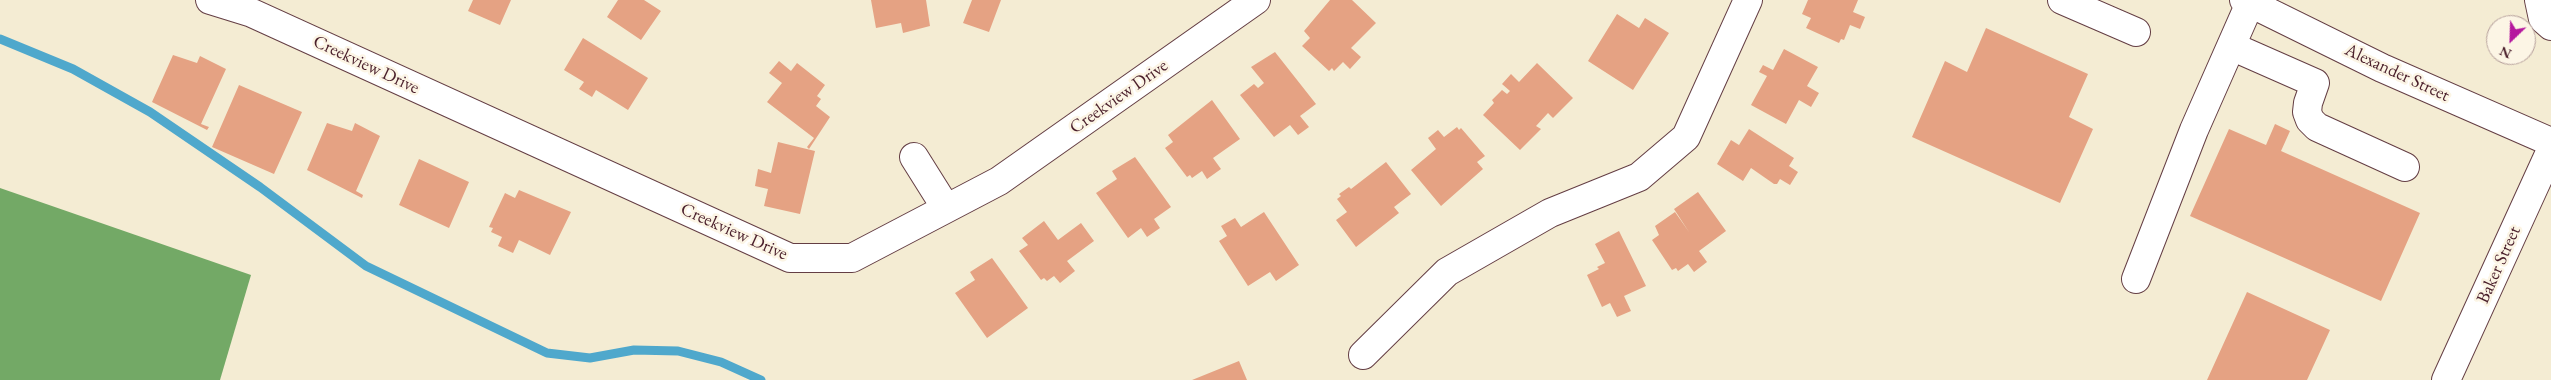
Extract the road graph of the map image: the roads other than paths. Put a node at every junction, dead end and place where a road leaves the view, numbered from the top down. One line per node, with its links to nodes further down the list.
1 (210, 0): 16 (street, Creekview Drive)
2 (1256, 0): 16 (street, Creekview Drive)
3 (2062, 0): 8 (street)
4 (2539, 0): 7 (street)
5 (1742, 2): 18 (street)
6 (2247, 2): 9 (street, Alexander Street); 10 (street)
7 (2551, 26)
8 (2136, 32)
9 (2333, 44): 11 (street); 12 (street, Alexander Street)
10 (2231, 46): 11 (street); 17 (street)
11 (2315, 83): 15 (street)
12 (2551, 142)
13 (2551, 150): 19 (street, Baker Street)
14 (914, 157): 16 (street)
15 (2405, 167)
16 (946, 208)
17 (2136, 279)
18 (1363, 355)
19 (2446, 380)

